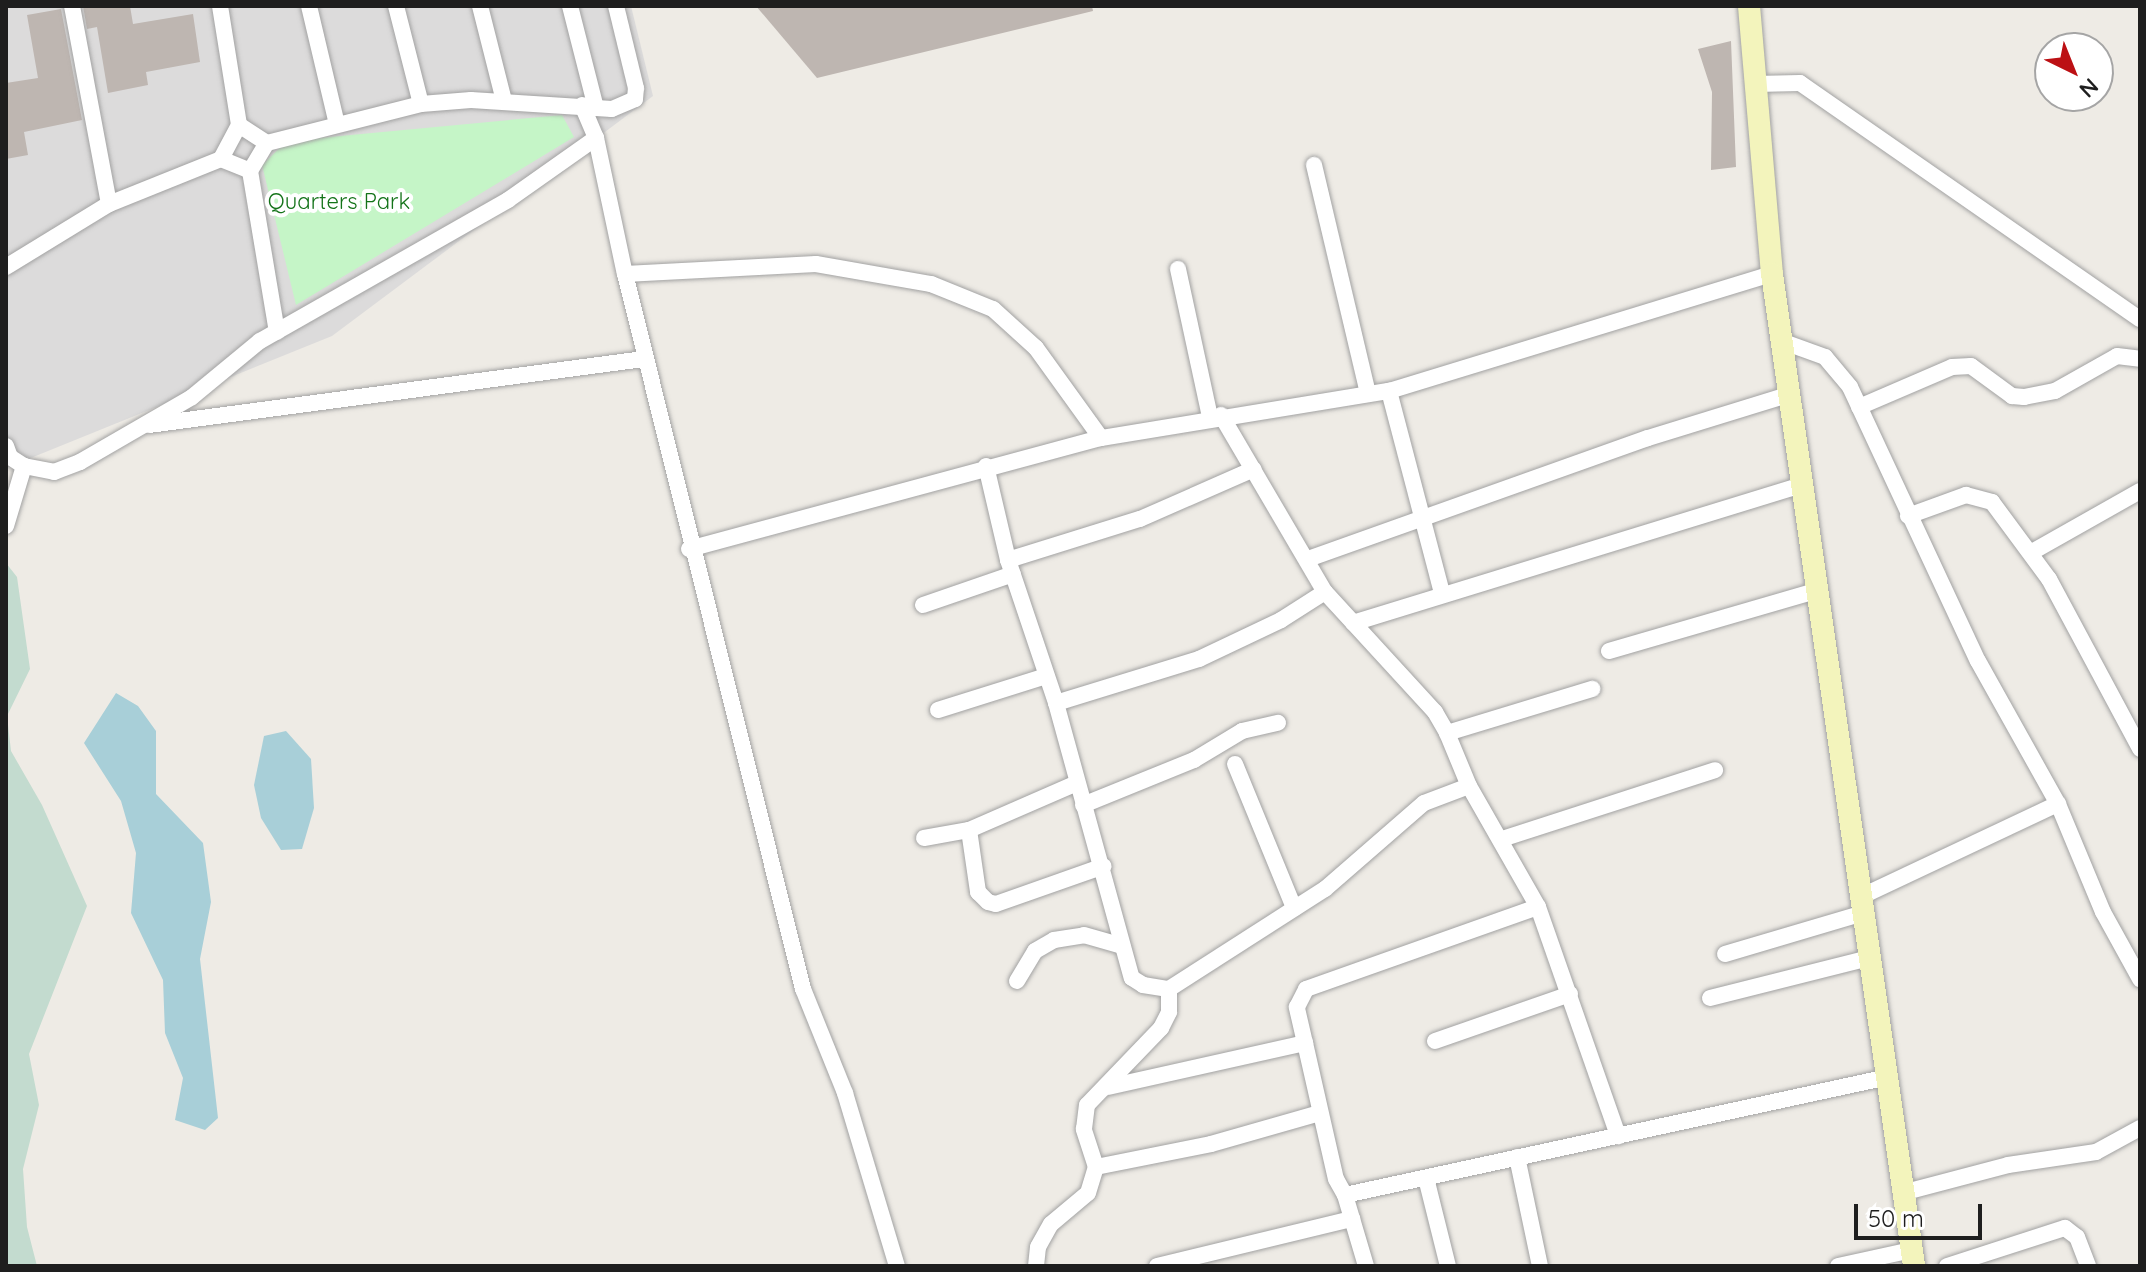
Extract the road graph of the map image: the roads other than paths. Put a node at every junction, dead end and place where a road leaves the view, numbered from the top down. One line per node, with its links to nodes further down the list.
1 (72, 6): 20 (street)
2 (220, 6): 14 (street)
3 (309, 6): 13 (street)
4 (396, 6): 11 (street)
5 (480, 6): 10 (street)
6 (570, 6): 12 (street)
7 (616, 6): 12 (street)
8 (1749, 6): 9 (street)
9 (1755, 84): 24 (street); 25 (street)
10 (504, 101): 11 (street); 12 (street)
11 (421, 104): 13 (street)
12 (589, 106): 15 (street)
13 (337, 124): 16 (street)
14 (239, 125): 16 (street); 17 (street)
15 (596, 138): 23 (street); 26 (street)
16 (267, 143): 19 (street)
17 (221, 159): 19 (street); 20 (street)
18 (1314, 165): 31 (street)
19 (250, 171): 26 (street)
20 (109, 204): 21 (street)
21 (6, 267)
22 (1178, 269): 34 (street)
23 (625, 274): 28 (street); 36 (street)
24 (1772, 274): 27 (street); 30 (street)
25 (2140, 319)
26 (277, 332): 35 (street)
27 (1781, 341): 32 (street); 33 (street)
28 (643, 359): 35 (street); 46 (street)
29 (2140, 359): 33 (street)
30 (1389, 391): 31 (street); 44 (street)
31 (1368, 394): 34 (street)
32 (1788, 395): 41 (street); 44 (street)
33 (1859, 407): 43 (street)
34 (1216, 416): 36 (street); 40 (street)
35 (137, 427): 38 (street)
36 (1101, 438): 39 (street)
37 (6, 446): 38 (street)
38 (24, 466): 45 (street)
39 (986, 466): 46 (street); 49 (street)
40 (1254, 469): 48 (street); 49 (street)
41 (1801, 485): 50 (street); 52 (street)
42 (2140, 491): 47 (street)
43 (1908, 516): 47 (street); 67 (street)
44 (1423, 518): 48 (street); 52 (street)
45 (6, 526)
46 (689, 549): 98 (street)
47 (2032, 552): 62 (street)
48 (1308, 559): 51 (street)
49 (1010, 567): 53 (street); 56 (street)
50 (1816, 591): 55 (street); 73 (street)
51 (1325, 592): 54 (street); 58 (street)
52 (1442, 593): 54 (street)
53 (923, 605)
54 (1353, 623): 61 (street)
55 (1609, 651)
56 (1046, 676): 58 (street); 59 (street)
57 (1592, 689): 61 (street)
58 (1056, 703): 65 (street)
59 (938, 710)
60 (1278, 723): 68 (street)
61 (1447, 733): 66 (street)
62 (2140, 749)
63 (1235, 764): 75 (street)
64 (1715, 770): 71 (street)
65 (1077, 783): 68 (street); 69 (street)
66 (1469, 786): 71 (street); 75 (street)
67 (2058, 804): 73 (street); 79 (street)
68 (1083, 805): 72 (street)
69 (969, 830): 70 (street); 72 (street)
70 (924, 838)
71 (1502, 839): 74 (street)
72 (1104, 866): 76 (street)
73 (1862, 905): 77 (street); 78 (street)
74 (1538, 907): 82 (street); 85 (street)
75 (1294, 908): 81 (street)
76 (1122, 946): 80 (street); 81 (street)
77 (1725, 954)
78 (1869, 958): 83 (street); 86 (street)
79 (2140, 979)
80 (1017, 981)
81 (1169, 989): 87 (street)
82 (1570, 994): 84 (street); 90 (street)
83 (1710, 998)
84 (1435, 1041)
85 (1305, 1043): 87 (street); 88 (street)
86 (1888, 1077): 90 (street); 94 (street)
87 (1108, 1087): 92 (street)
88 (1320, 1113): 92 (street); 95 (street)
89 (2140, 1128): 94 (street)
90 (1618, 1136): 91 (street)
91 (1517, 1157): 93 (street); 103 (street)
92 (1096, 1167): 99 (street)
93 (1426, 1178): 95 (street); 102 (street)
94 (1902, 1193): 97 (street)
95 (1345, 1195): 96 (street)
96 (1352, 1219): 100 (street); 101 (street)
97 (1913, 1258): 104 (street)
98 (897, 1266)
99 (1036, 1266)
100 (1157, 1266)
101 (1366, 1266)
102 (1448, 1266)
103 (1540, 1266)
104 (1838, 1266)
105 (1947, 1266): 106 (street)
106 (2088, 1266)

